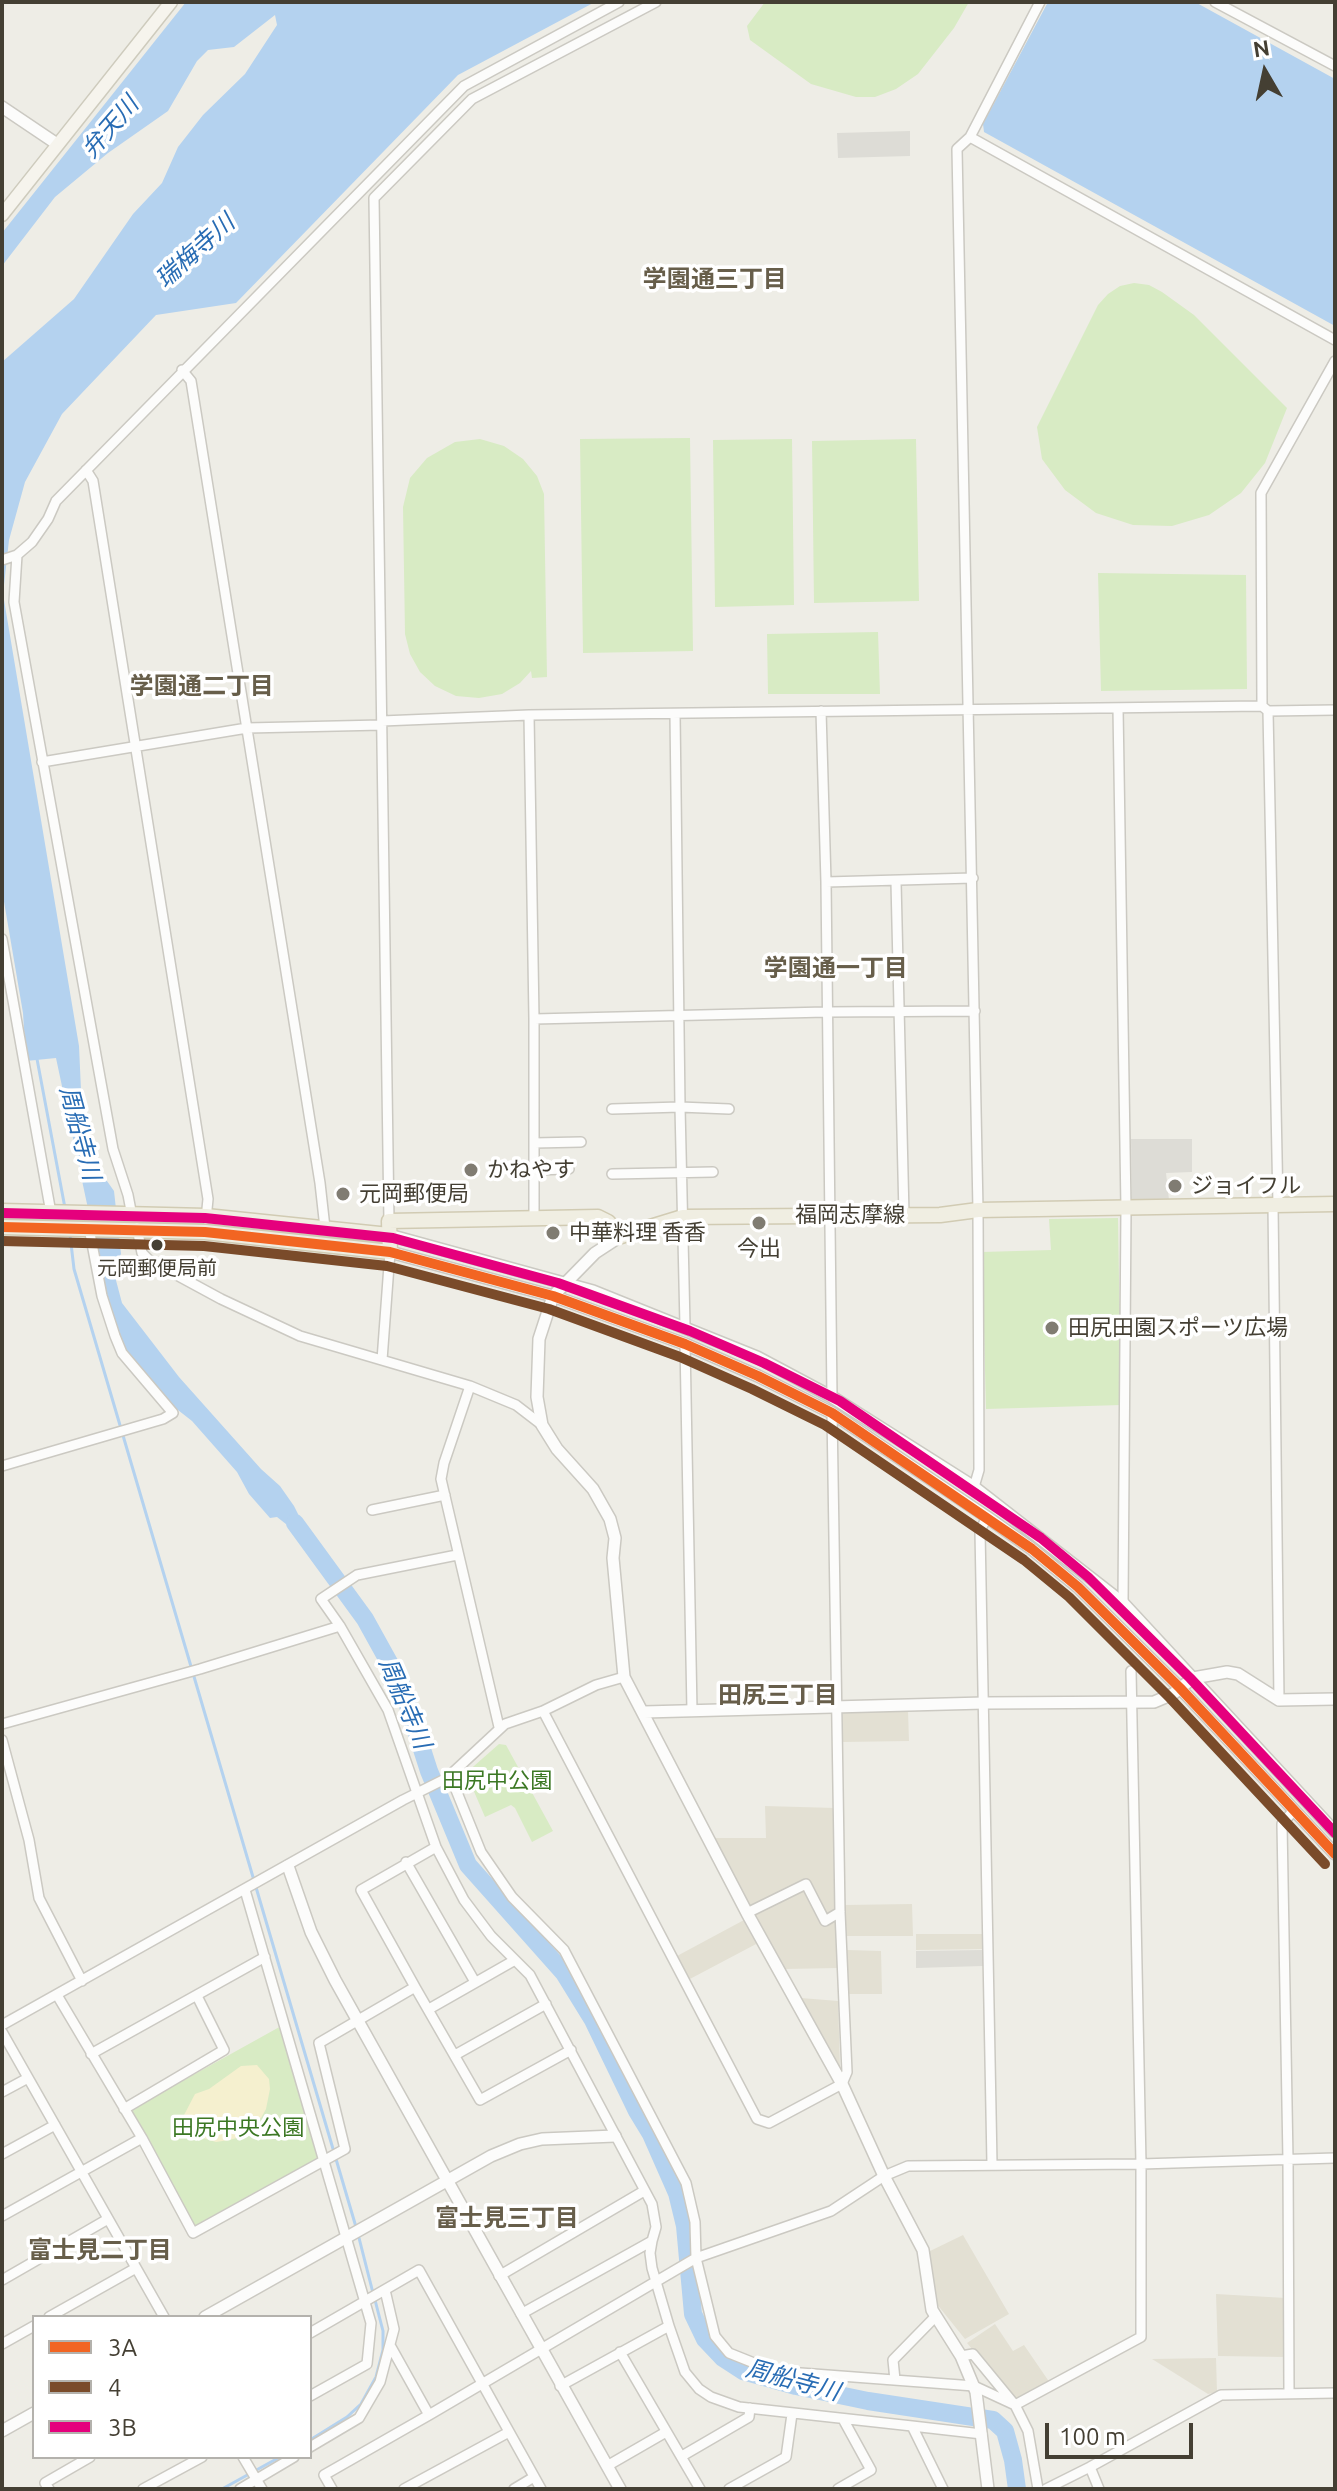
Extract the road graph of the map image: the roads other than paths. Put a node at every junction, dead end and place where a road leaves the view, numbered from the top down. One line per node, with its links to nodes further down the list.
1 (171, 2): 9 (main road)
2 (619, 2): 13 (street)
3 (656, 2): 24 (street)
4 (1040, 2): 8 (street)
5 (1215, 2): 6 (street)
6 (1335, 66)
7 (2, 107): 9 (street)
8 (970, 137): 11 (street); 19 (street)
9 (57, 144): 10 (main road)
10 (2, 215)
11 (1335, 340)
12 (1335, 361): 18 (street)
13 (182, 370): 14 (street); 25 (street)
14 (86, 470): 15 (street); 26 (street)
15 (17, 555): 16 (street); 27 (street)
16 (2, 560)
17 (1118, 708): 18 (street); 19 (street); 49 (street)
18 (1265, 708): 20 (street); 48 (street)
19 (968, 709): 21 (street); 28 (street)
20 (1335, 710)
21 (821, 711): 22 (street); 29 (street)
22 (675, 714): 23 (street); 35 (street)
23 (529, 715): 24 (street); 36 (street)
24 (382, 723): 25 (street); 62 (street)
25 (247, 728): 26 (street); 61 (street)
26 (135, 749): 27 (street); 58 (street)
27 (42, 762): 57 (street)
28 (973, 878): 30 (street); 33 (street)
29 (826, 882): 30 (street); 34 (street)
30 (896, 882): 32 (street)
31 (2, 939): 56 (street)
32 (901, 1011): 33 (street); 34 (street); 53 (street)
33 (975, 1011): 50 (street)
34 (826, 1012): 35 (street); 52 (street)
35 (680, 1015): 36 (street); 37 (street)
36 (534, 1019): 41 (street)
37 (680, 1107): 38 (street); 39 (street); 45 (street)
38 (612, 1109)
39 (729, 1109)
40 (581, 1142): 41 (street)
41 (534, 1143): 43 (street)
42 (569, 1169): 43 (street)
43 (534, 1170): 54 (street)
44 (713, 1172): 45 (street)
45 (681, 1173): 46 (street); 55 (street)
46 (612, 1174)
47 (1335, 1204): 48 (main road, 福岡志摩線)
48 (1275, 1205): 49 (main road, 福岡志摩線); 87 (street)
49 (1126, 1208): 50 (main road, 福岡志摩線); 80 (street)
50 (978, 1210): 53 (main road, 福岡志摩線); 75 (street)
51 (2, 1211): 56 (main road)
52 (831, 1214): 53 (main road, 福岡志摩線); 55 (main road, 福岡志摩線); 71 (street)
53 (904, 1215)
54 (534, 1217): 62 (main road); 63 (main road)
55 (683, 1217): 63 (main road, 福岡志摩線); 67 (street)
56 (53, 1220): 57 (main road); 59 (main road); 60 (main road)
57 (131, 1220): 58 (main road); 60 (main road); 69 (street)
58 (206, 1224): 61 (main road); 64 (main road)
59 (2, 1227)
60 (89, 1228): 74 (street)
61 (325, 1228): 62 (main road)
62 (389, 1228): 64 (main road); 65 (street)
63 (621, 1236): 65 (street)
64 (390, 1252): 66 (street); 69 (street)
65 (563, 1283): 66 (street); 67 (street)
66 (553, 1296): 68 (street); 73 (street)
67 (685, 1326): 71 (street)
68 (685, 1344): 72 (street); 92 (street)
69 (382, 1360): 70 (street)
70 (470, 1386): 73 (street); 76 (street)
71 (832, 1397): 75 (street)
72 (832, 1413): 78 (street); 90 (street)
73 (542, 1425): 83 (street)
74 (2, 1466)
75 (974, 1487): 80 (street)
76 (445, 1495): 77 (street); 79 (street)
77 (372, 1510)
78 (987, 1517): 85 (street); 88 (street)
79 (457, 1555): 81 (street); 95 (street)
80 (1123, 1603): 84 (street)
81 (340, 1626): 94 (street); 98 (street)
82 (1131, 1671): 89 (street)
83 (624, 1677): 91 (street); 93 (street)
84 (1193, 1678): 85 (street); 87 (street); 100 (street)
85 (1180, 1688): 89 (street); 99 (street)
86 (1335, 1699): 87 (street)
87 (1279, 1700)
88 (984, 1703): 89 (street); 90 (street); 134 (street)
89 (1132, 1703): 135 (street)
90 (837, 1706): 92 (street); 106 (street)
91 (543, 1711): 95 (street); 124 (street)
92 (692, 1711): 93 (street)
93 (644, 1712): 107 (street)
94 (2, 1724)
95 (499, 1727): 97 (street)
96 (2, 1740): 110 (street)
97 (449, 1777): 98 (street); 144 (street)
98 (418, 1793): 101 (street); 104 (street)
99 (1294, 1810): 102 (street); 132 (street)
100 (1335, 1832)
101 (436, 1847): 103 (street); 109 (street)
102 (1335, 1854)
103 (406, 1862): 111 (street); 112 (street)
104 (288, 1866): 105 (street); 117 (street)
105 (245, 1890): 108 (street); 110 (street)
106 (840, 1912): 107 (street); 124 (street)
107 (747, 1913): 124 (street)
108 (265, 1957): 114 (street); 133 (street)
109 (515, 1960): 111 (street); 115 (street)
110 (82, 1981): 113 (street)
111 (475, 1982): 116 (street)
112 (415, 1987): 116 (street); 117 (street)
113 (57, 1995): 118 (street); 121 (street)
114 (197, 1996): 121 (street); 126 (street)
115 (546, 2004): 120 (street); 122 (street)
116 (429, 2009): 122 (street)
117 (358, 2021): 133 (street); 138 (street)
118 (2, 2025)
119 (2, 2032): 123 (street)
120 (571, 2050): 122 (street); 128 (street)
121 (91, 2054): 126 (street)
122 (455, 2055)
123 (28, 2078): 125 (street); 127 (street)
124 (842, 2084): 137 (street)
125 (2, 2092)
126 (124, 2109): 129 (street)
127 (55, 2125): 130 (street); 136 (street)
128 (615, 2136): 138 (street); 139 (street)
129 (142, 2138): 133 (street); 136 (street)
130 (2, 2154)
131 (1335, 2158): 132 (street)
132 (1288, 2160): 135 (street); 169 (street)
133 (325, 2162): 142 (street)
134 (992, 2164): 135 (street); 137 (street)
135 (1141, 2164): 171 (street)
136 (82, 2171): 140 (street); 141 (street)
137 (884, 2176): 144 (street); 155 (street)
138 (446, 2181): 142 (street); 146 (street)
139 (644, 2191): 143 (street); 146 (street)
140 (2, 2216)
141 (108, 2219): 145 (street); 147 (street)
142 (347, 2237): 150 (street); 154 (street)
143 (652, 2241): 148 (street); 151 (street)
144 (696, 2258): 148 (street); 164 (street)
145 (136, 2268): 152 (street); 153 (street)
146 (499, 2276): 151 (street)
147 (2, 2280)
148 (656, 2282): 156 (street); 161 (street)
149 (385, 2290): 150 (street); 160 (street); 165 (street)
150 (366, 2301): 158 (street); 170 (street)
151 (521, 2314): 161 (street)
152 (53, 2315)
153 (163, 2315)
154 (209, 2315)
155 (936, 2316): 163 (street); 164 (street)
156 (669, 2326): 162 (street); 172 (street)
157 (32, 2327): 159 (street)
158 (312, 2332)
159 (2, 2344)
160 (391, 2347): 175 (street); 182 (street)
161 (541, 2350): 165 (street); 166 (street)
162 (620, 2352): 166 (street); 181 (street)
163 (961, 2356): 167 (street); 171 (street)
164 (895, 2380): 167 (street)
165 (482, 2385): 175 (street); 180 (street)
166 (560, 2386): 188 (street)
167 (975, 2389): 171 (street); 179 (street)
168 (1335, 2393): 169 (street)
169 (1289, 2394): 189 (street)
170 (312, 2395)
171 (1015, 2405): 206 (street)
172 (750, 2408): 174 (street); 183 (street)
173 (32, 2414): 178 (street)
174 (792, 2414): 176 (street); 202 (street)
175 (429, 2415): 196 (street)
176 (843, 2419): 177 (street); 203 (street)
177 (912, 2426): 179 (street); 204 (street)
178 (2, 2431)
179 (982, 2431): 205 (street)
180 (509, 2432): 191 (street); 197 (street)
181 (666, 2432): 183 (street); 188 (street)
182 (312, 2446)
183 (682, 2456): 201 (street)
184 (87, 2459): 192 (street)
185 (198, 2459): 193 (street)
186 (290, 2459): 190 (street)
187 (246, 2461): 190 (street)
188 (607, 2466): 200 (street)
189 (1090, 2467): 207 (street); 208 (street)
190 (255, 2477): 194 (street); 195 (street)
191 (534, 2477): 198 (street); 199 (street)
192 (49, 2489)
193 (143, 2489)
194 (240, 2489)
195 (262, 2489)
196 (332, 2489)
197 (404, 2489)
198 (514, 2489)
199 (541, 2489)
200 (620, 2489)
201 (700, 2489)
202 (729, 2489)
203 (838, 2489)
204 (943, 2489)
205 (988, 2489)
206 (1038, 2489)
207 (1046, 2489)
208 (1099, 2489)

